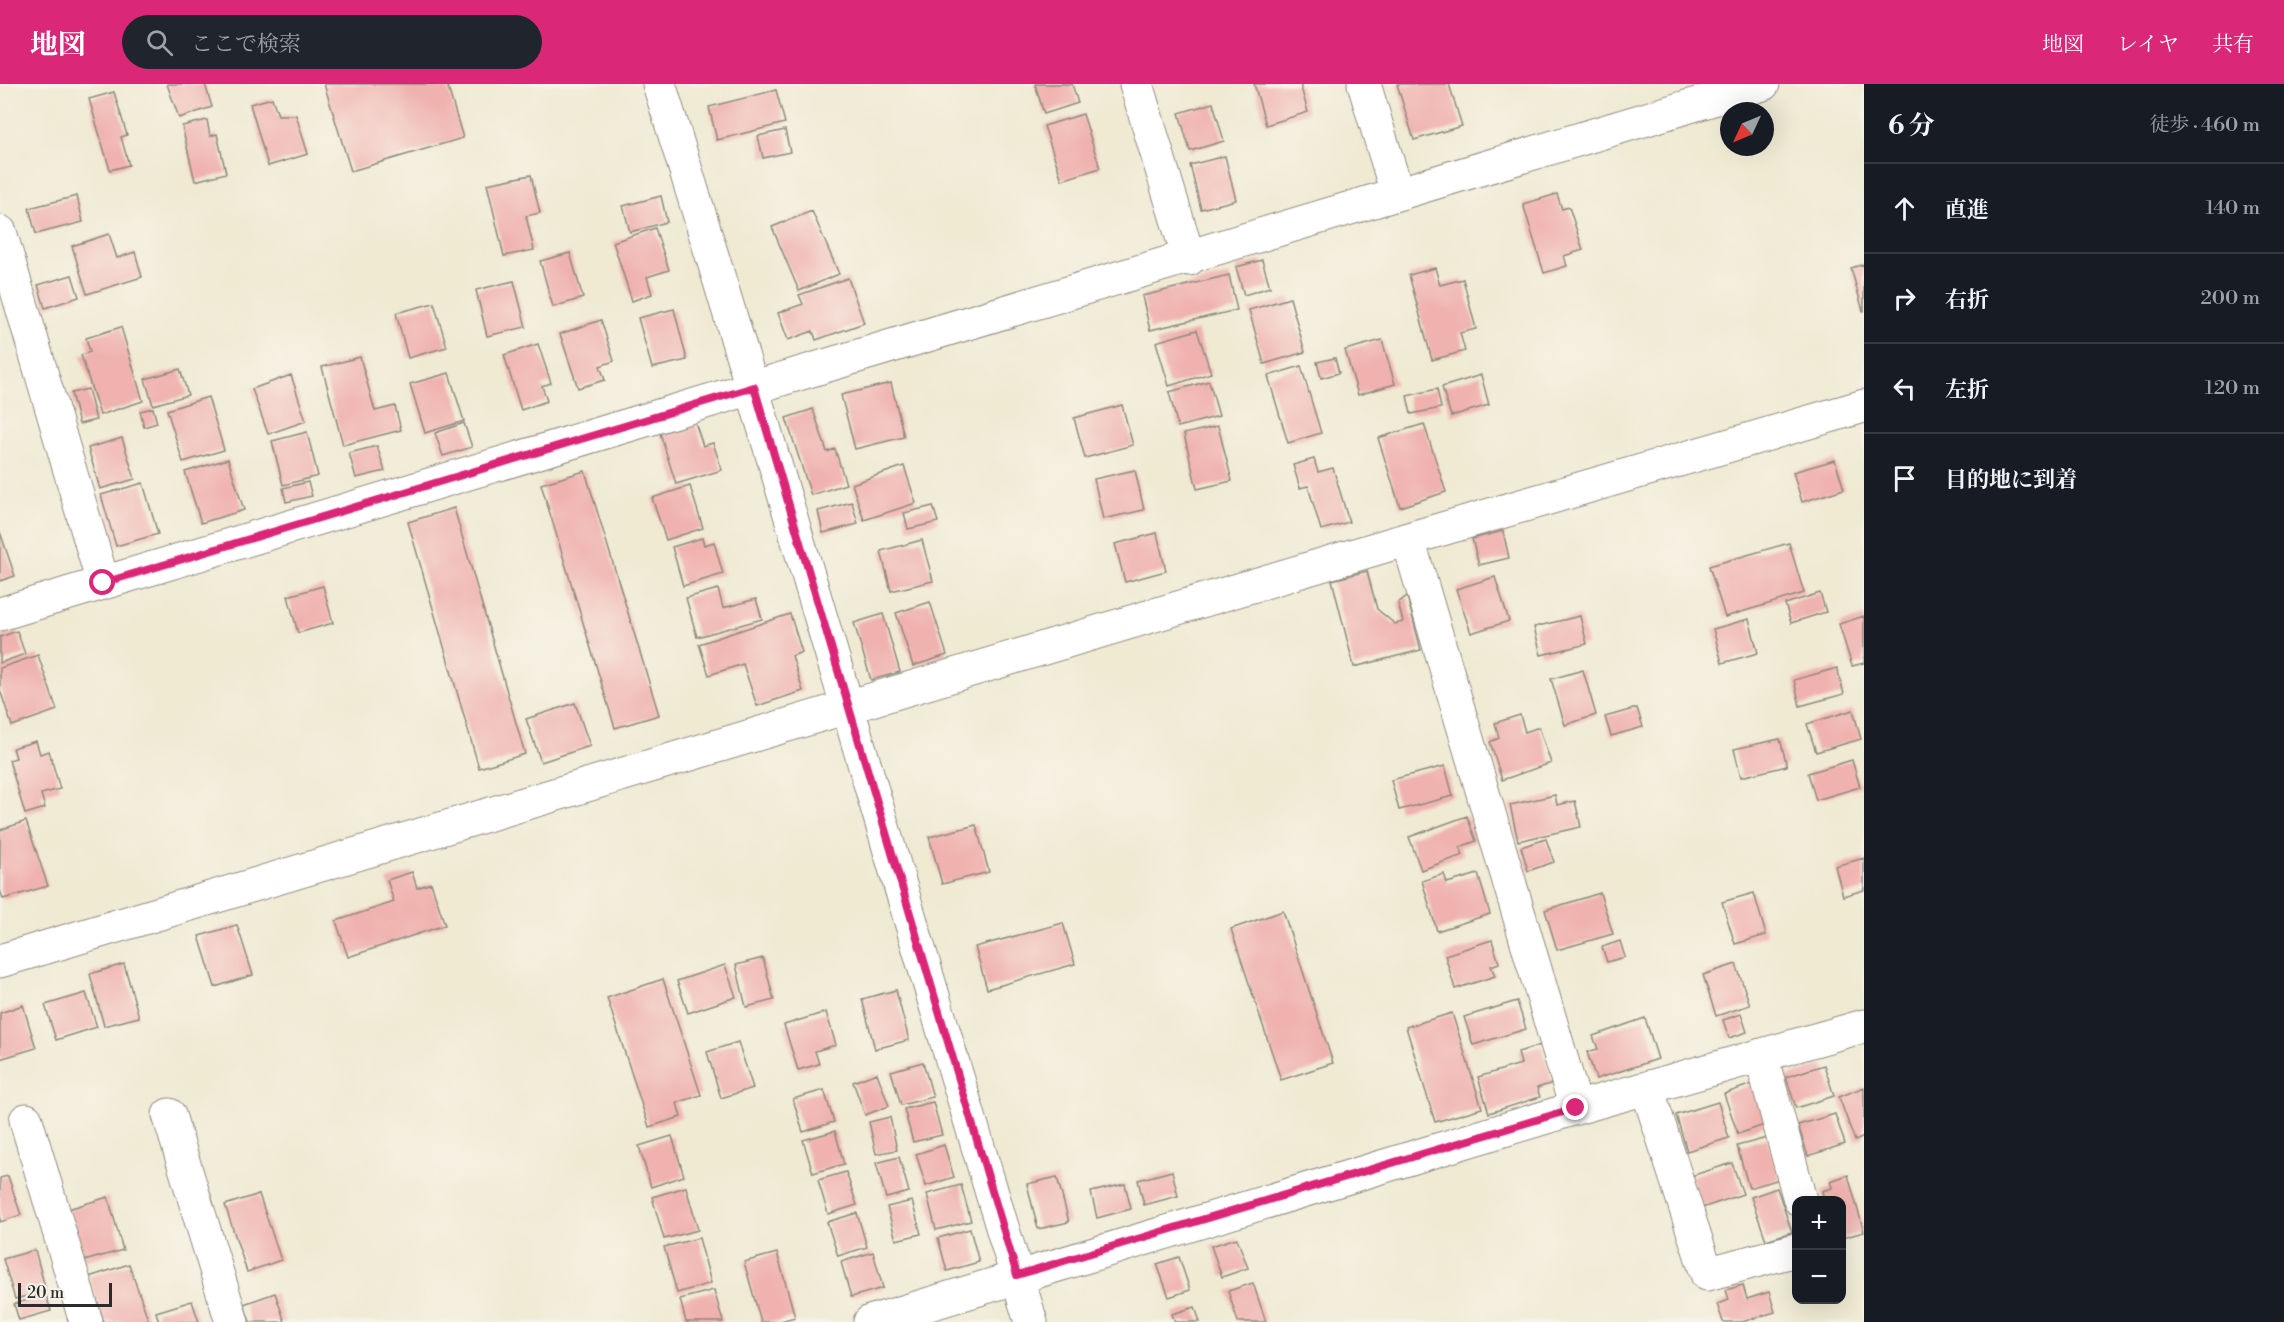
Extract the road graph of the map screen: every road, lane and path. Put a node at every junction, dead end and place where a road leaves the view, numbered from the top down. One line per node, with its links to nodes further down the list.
1 (659, 84): 8 (street)
2 (1136, 84): 7 (street)
3 (1364, 84): 5 (street)
4 (1763, 84): 5 (street)
5 (1397, 194): 7 (street)
6 (0, 232): 11 (street)
7 (1189, 258): 8 (street)
8 (754, 387): 11 (street); 13 (street)
9 (1864, 406): 10 (street)
10 (1408, 538): 13 (street); 18 (street)
11 (103, 583): 12 (street)
12 (0, 614)
13 (847, 707): 14 (street); 23 (street)
14 (0, 961)
15 (1864, 1026): 16 (street)
16 (1761, 1055): 17 (street); 21 (street)
17 (1647, 1088): 18 (street); 22 (street)
18 (1576, 1108): 23 (street)
19 (169, 1114): 25 (street)
20 (26, 1120): 24 (street)
21 (1799, 1196)
22 (1792, 1251)
23 (1017, 1275): 26 (street); 27 (street)
24 (86, 1322)
25 (232, 1322)
26 (870, 1322)
27 (1031, 1322)

